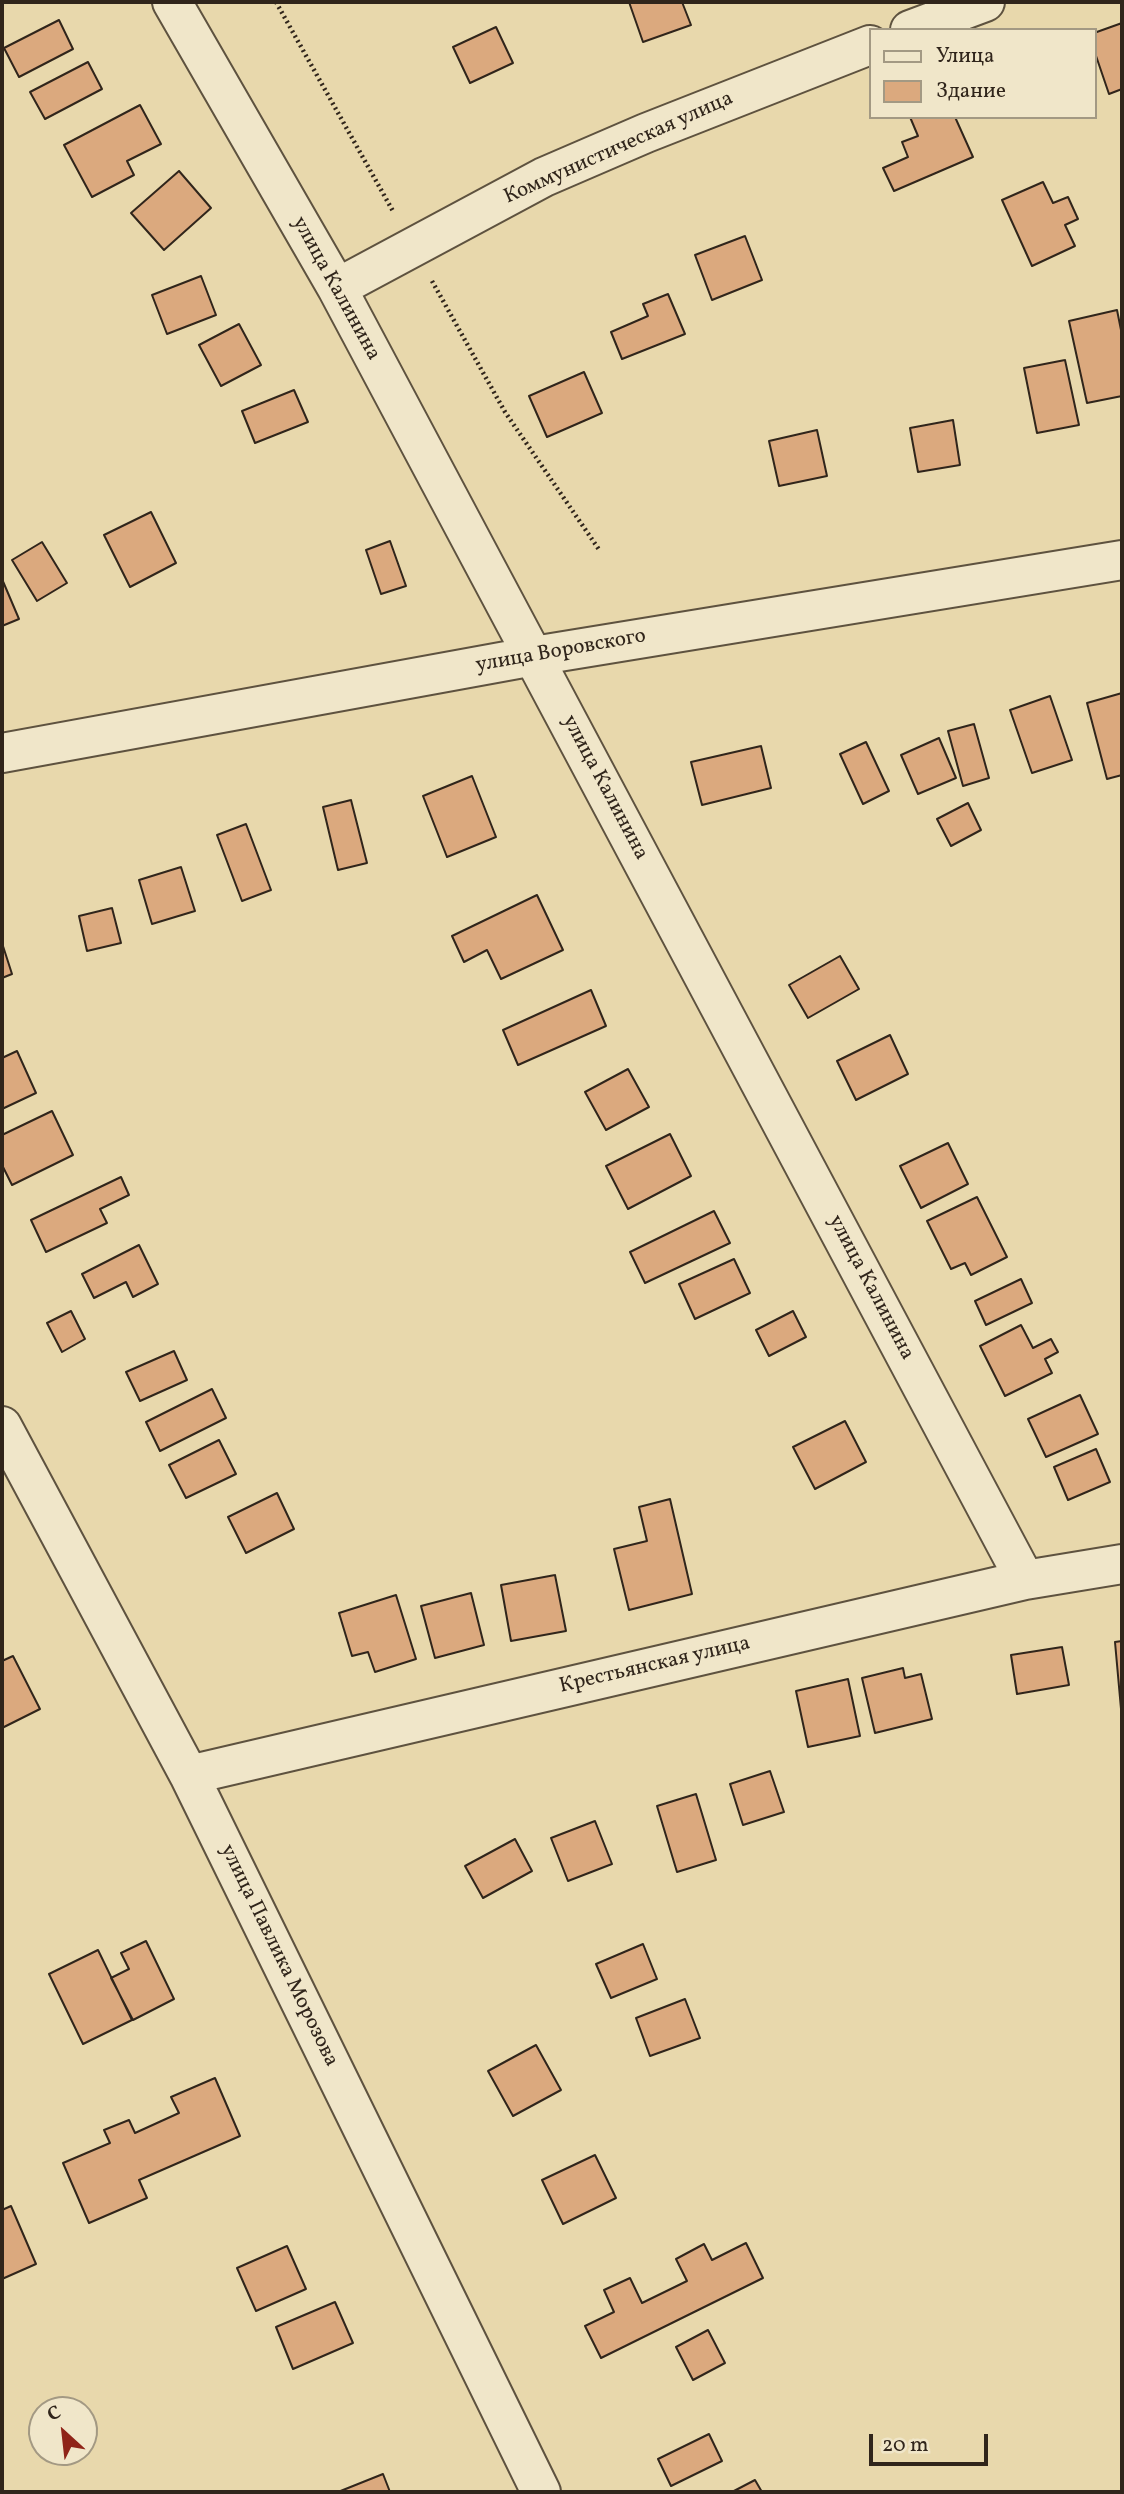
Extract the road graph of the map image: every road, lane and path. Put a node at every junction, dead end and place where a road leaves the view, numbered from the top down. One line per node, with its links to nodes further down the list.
1 (172, 2): 5 (street, улица Калинина)
2 (985, 2): 3 (street)
3 (915, 28)
4 (869, 45): 5 (street, Коммунистическая улица)
5 (337, 288): 7 (street, улица Калинина)
6 (1122, 560): 7 (street, улица Воровского)
7 (534, 656): 8 (street, улица Воровского); 11 (street, улица Калинина)
8 (2, 753)
9 (2, 1426): 12 (street, улица Павлика Морозова)
10 (1122, 1564): 11 (street, Крестьянская улица)
11 (1025, 1580): 12 (street, Крестьянская улица)
12 (190, 1775): 13 (street, улица Павлика Морозова)
13 (541, 2492)

